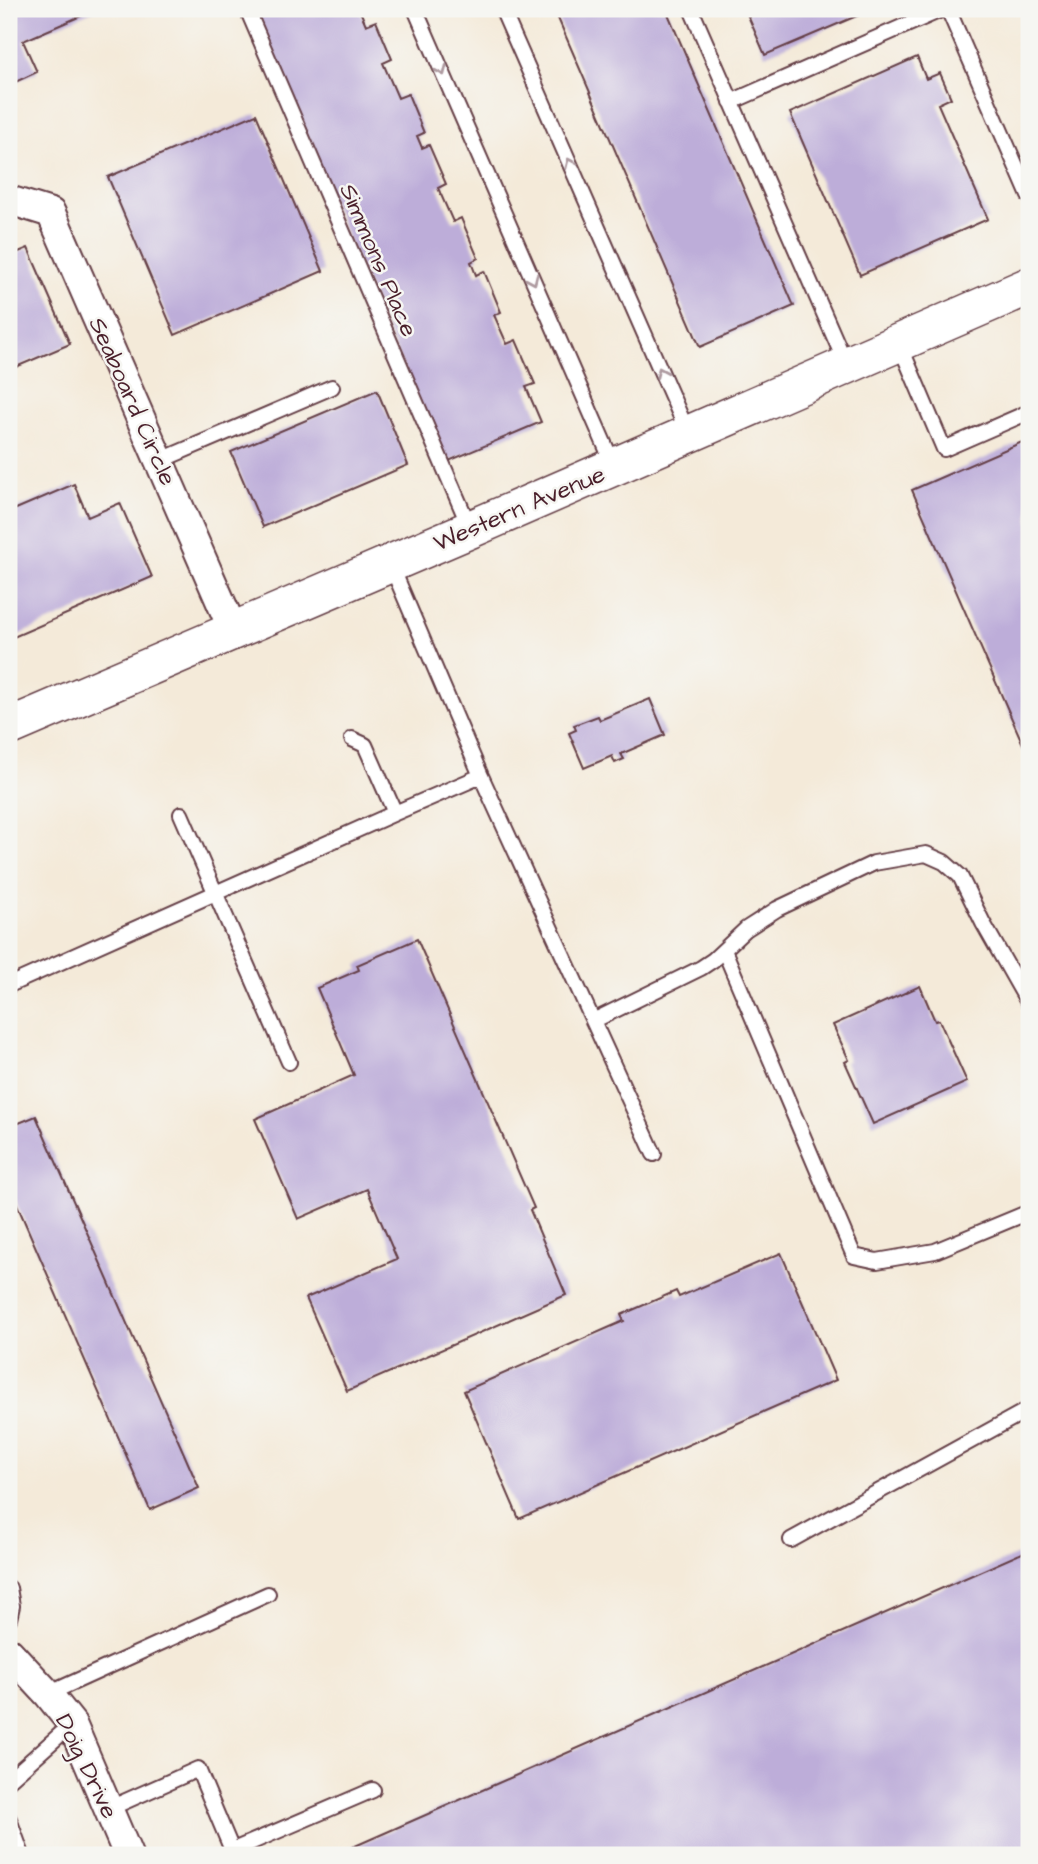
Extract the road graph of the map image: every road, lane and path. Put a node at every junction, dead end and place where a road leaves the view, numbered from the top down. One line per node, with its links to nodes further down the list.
1 (247, 9): 17 (lane, Simmons Place)
2 (415, 9): 16 (lane, one-way to 16)
3 (502, 9): 14 (lane, one-way to 3)
4 (691, 9): 6 (lane)
5 (946, 9): 6 (lane); 7 (lane)
6 (731, 102): 11 (lane)
7 (1029, 196)
8 (9, 200): 15 (street, Seaboard Circle)
9 (1029, 286): 10 (street, Western Avenue)
10 (899, 342): 11 (street, Western Avenue); 13 (lane)
11 (846, 366): 14 (street, Western Avenue)
12 (332, 387): 15 (lane)
13 (1029, 412)
14 (689, 434): 16 (street, Western Avenue)
15 (159, 461): 19 (street, Seaboard Circle)
16 (614, 467): 17 (street, Western Avenue)
17 (471, 529): 18 (street, Western Avenue)
18 (390, 564): 19 (street, Western Avenue); 22 (lane)
19 (233, 630): 20 (street, Western Avenue)
20 (9, 727)
21 (352, 739): 23 (lane)
22 (481, 776): 23 (lane); 29 (lane)
23 (394, 813): 25 (lane)
24 (181, 814): 25 (lane)
25 (215, 892): 27 (lane); 30 (lane)
26 (724, 950): 28 (lane); 29 (lane); 32 (lane)
27 (9, 985)
28 (1029, 1004)
29 (593, 1021): 31 (lane)
30 (289, 1062)
31 (654, 1154)
32 (1029, 1212)
33 (1029, 1409): 34 (lane)
34 (791, 1540)
35 (9, 1588): 37 (lane)
36 (268, 1594): 39 (lane)
37 (9, 1619)
38 (9, 1652): 39 (street, Doig Drive)
39 (48, 1694): 40 (street, Doig Drive)
40 (72, 1724): 41 (lane); 43 (street, Doig Drive)
41 (9, 1780)
42 (373, 1790): 45 (lane)
43 (108, 1809): 45 (lane); 47 (street, Doig Drive)
44 (9, 1819): 46 (lane)
45 (232, 1853)
46 (23, 1855)
47 (128, 1855)

